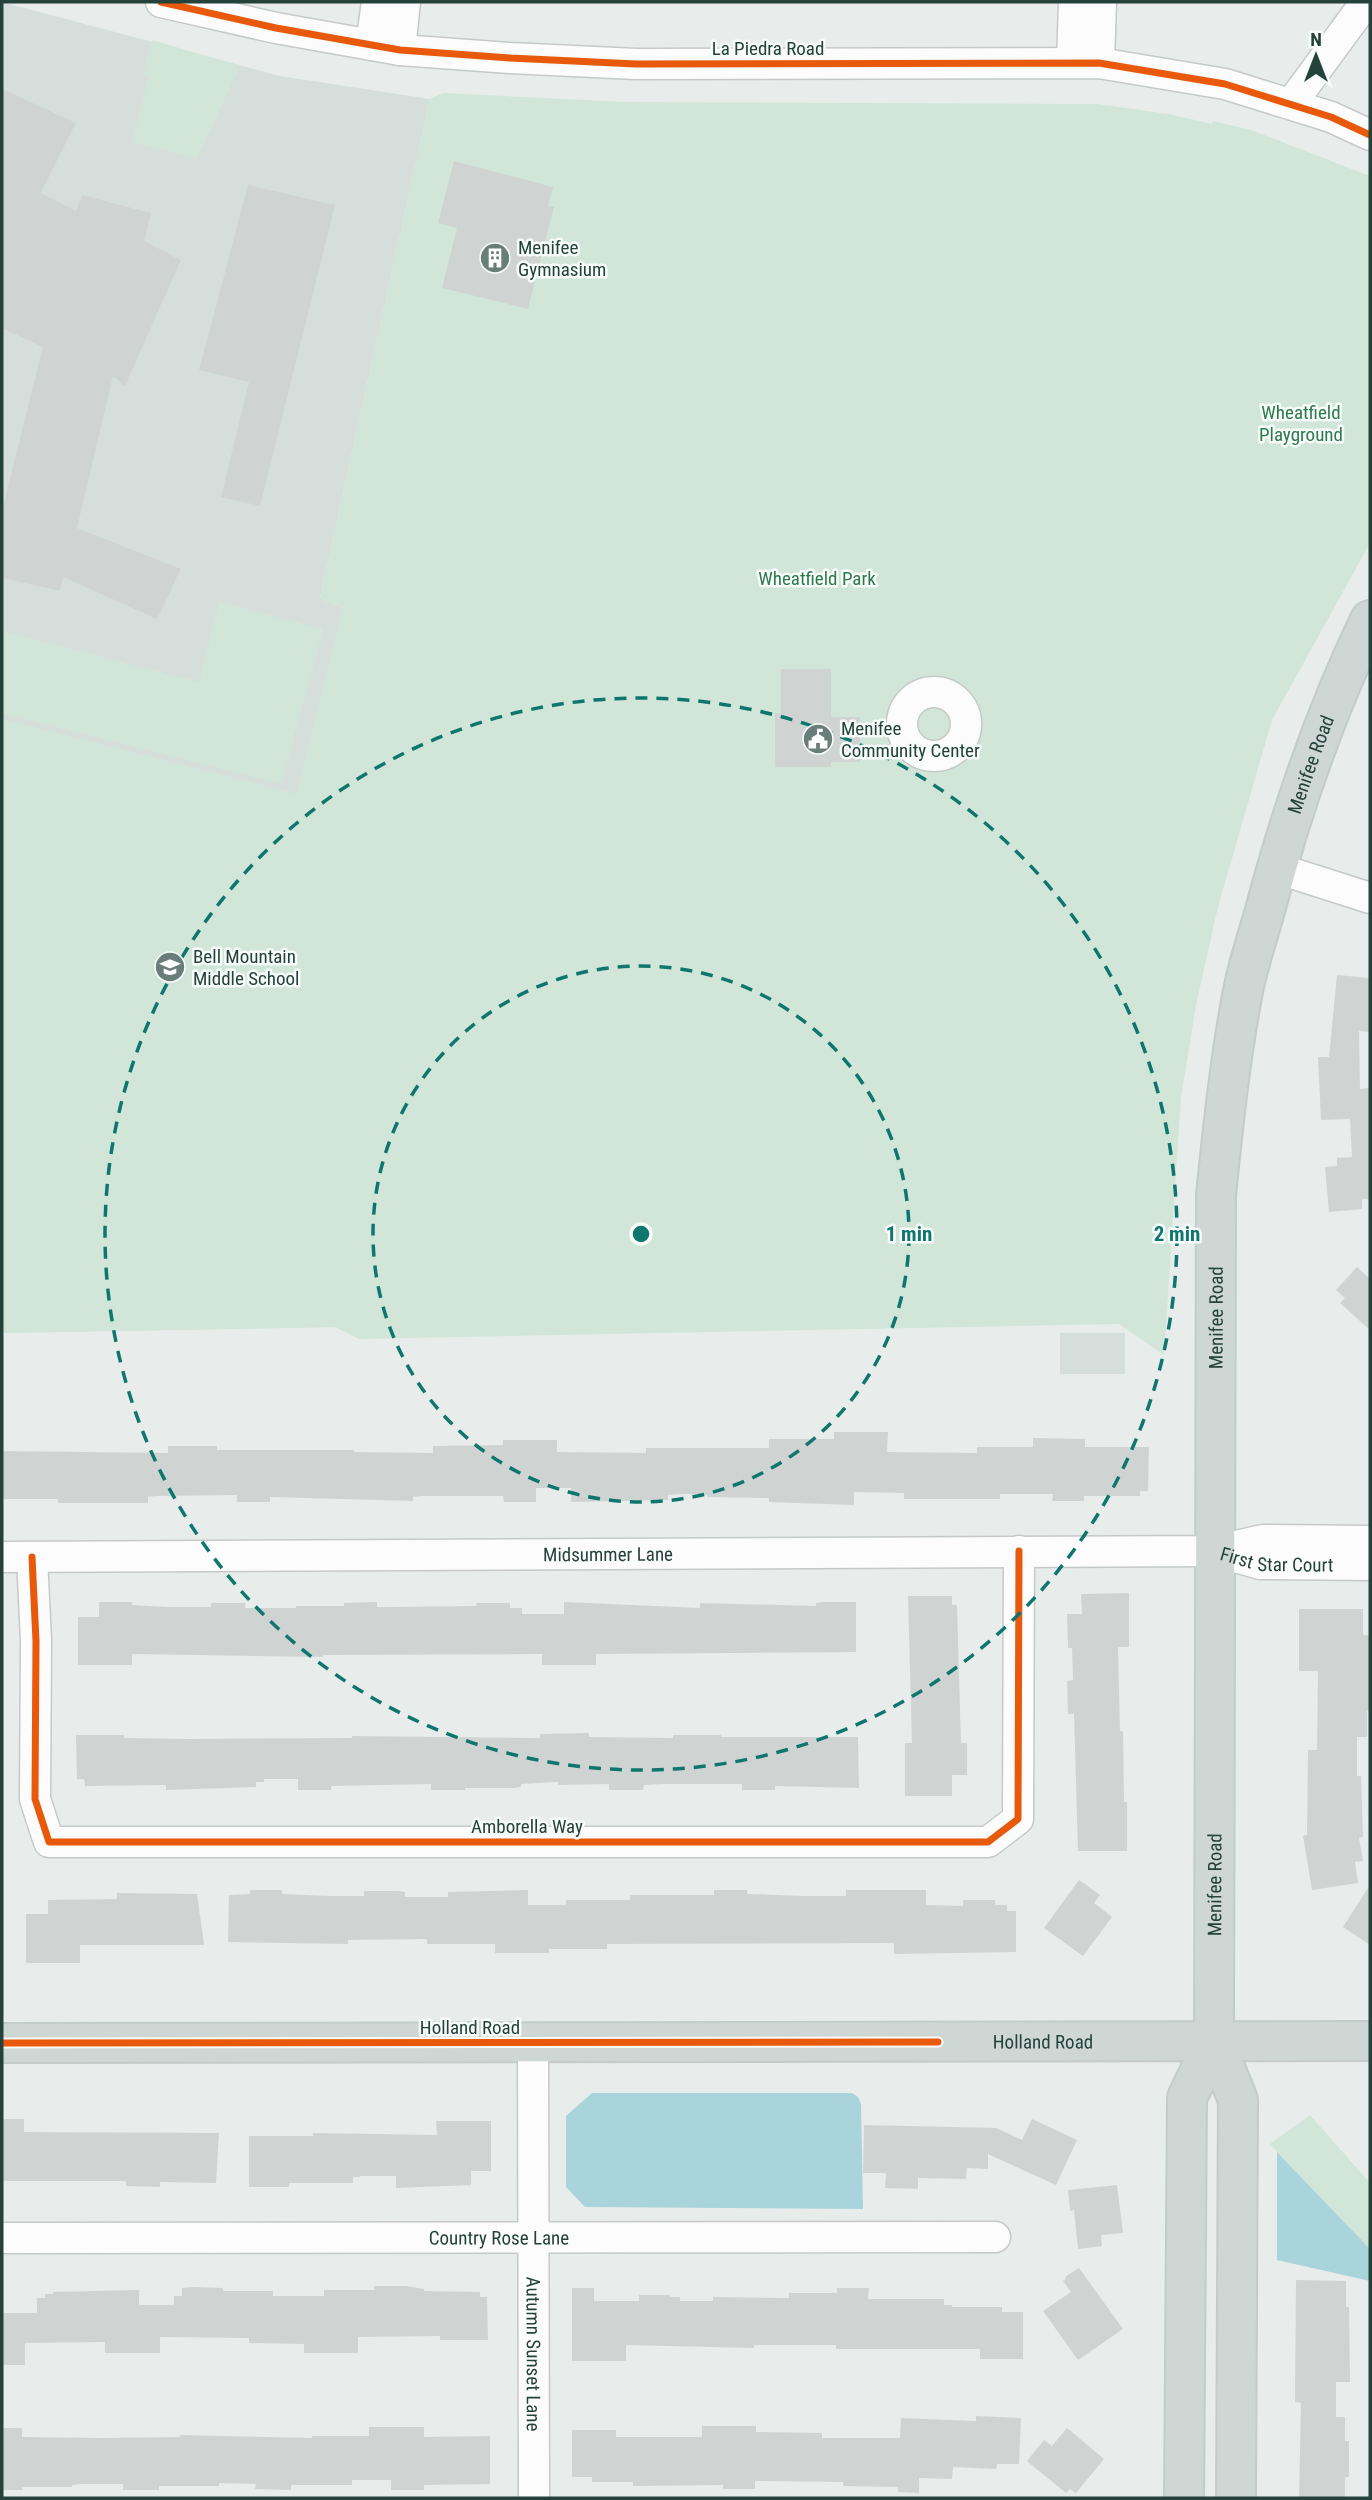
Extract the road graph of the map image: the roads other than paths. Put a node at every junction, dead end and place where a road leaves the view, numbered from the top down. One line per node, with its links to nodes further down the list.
1 (161, 2): 7 (street, La Piedra Road)
2 (377, 2): 7 (street)
3 (405, 2): 8 (street)
4 (1074, 2): 9 (street)
5 (1101, 2): 9 (street)
6 (1366, 2): 10 (street)
7 (371, 45): 8 (street, La Piedra Road)
8 (400, 50): 9 (street, La Piedra Road)
9 (1085, 63): 10 (street, La Piedra Road)
10 (1291, 104): 11 (street, La Piedra Road)
11 (1370, 135)
12 (1370, 620): 13 (main road, Menifee Road)
13 (1276, 867): 14 (street); 17 (main road, Menifee Road)
14 (1370, 898)
15 (1370, 1541): 17 (street, First Star Court)
16 (1019, 1551): 17 (street, Midsummer Lane); 19 (street, Midsummer Lane); 19 (street, Amborella Way)
17 (1214, 1551): 20 (street, First Star Court); 21 (main road, Menifee Road)
18 (2, 1557): 19 (street, Midsummer Lane)
19 (32, 1557)
20 (1370, 1565)
21 (1214, 2041): 22 (main road, Holland Road); 23 (main road, Holland Road); 29 (main road, Menifee Road); 30 (main road, Menifee Road)
22 (1370, 2041)
23 (533, 2042): 24 (main road, Holland Road); 25 (street, Autumn Sunset Lane)
24 (2, 2043)
25 (532, 2237): 26 (street, Country Rose Lane); 27 (street, Country Rose Lane); 28 (street, Autumn Sunset Lane)
26 (995, 2237)
27 (2, 2238)
28 (534, 2498)
29 (1184, 2498)
30 (1236, 2498)

